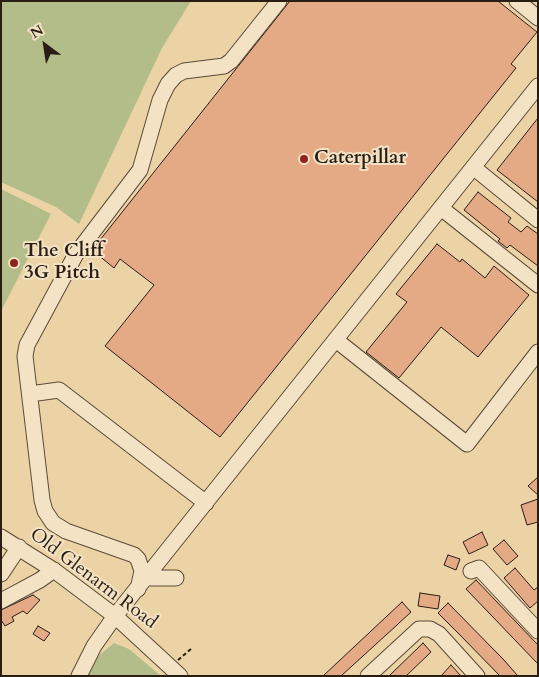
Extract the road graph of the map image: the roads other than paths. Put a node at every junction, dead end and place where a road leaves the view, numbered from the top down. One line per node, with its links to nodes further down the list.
1 (279, 1): 11 (street)
2 (517, 1): 3 (street)
3 (538, 18)
4 (538, 86): 5 (street)
5 (473, 167): 6 (street); 7 (street)
6 (441, 208): 8 (street); 9 (street)
7 (538, 220)
8 (538, 285)
9 (336, 340): 10 (street); 12 (street)
10 (538, 352)
11 (30, 394): 12 (street); 19 (street)
12 (206, 503): 19 (street)
13 (1, 536): 14 (street, Old Glenarm Road)
14 (18, 547): 15 (street, Old Glenarm Road); 17 (street)
15 (54, 570): 20 (street); 21 (street, Old Glenarm Road)
16 (471, 571): 22 (street)
17 (1, 574)
18 (176, 578): 19 (street)
19 (142, 584): 21 (street)
20 (1, 601)
21 (115, 616): 23 (street, Old Glenarm Road); 24 (street)
22 (535, 623)
23 (176, 671)
24 (79, 676)
25 (368, 676): 26 (street)
26 (477, 676)

